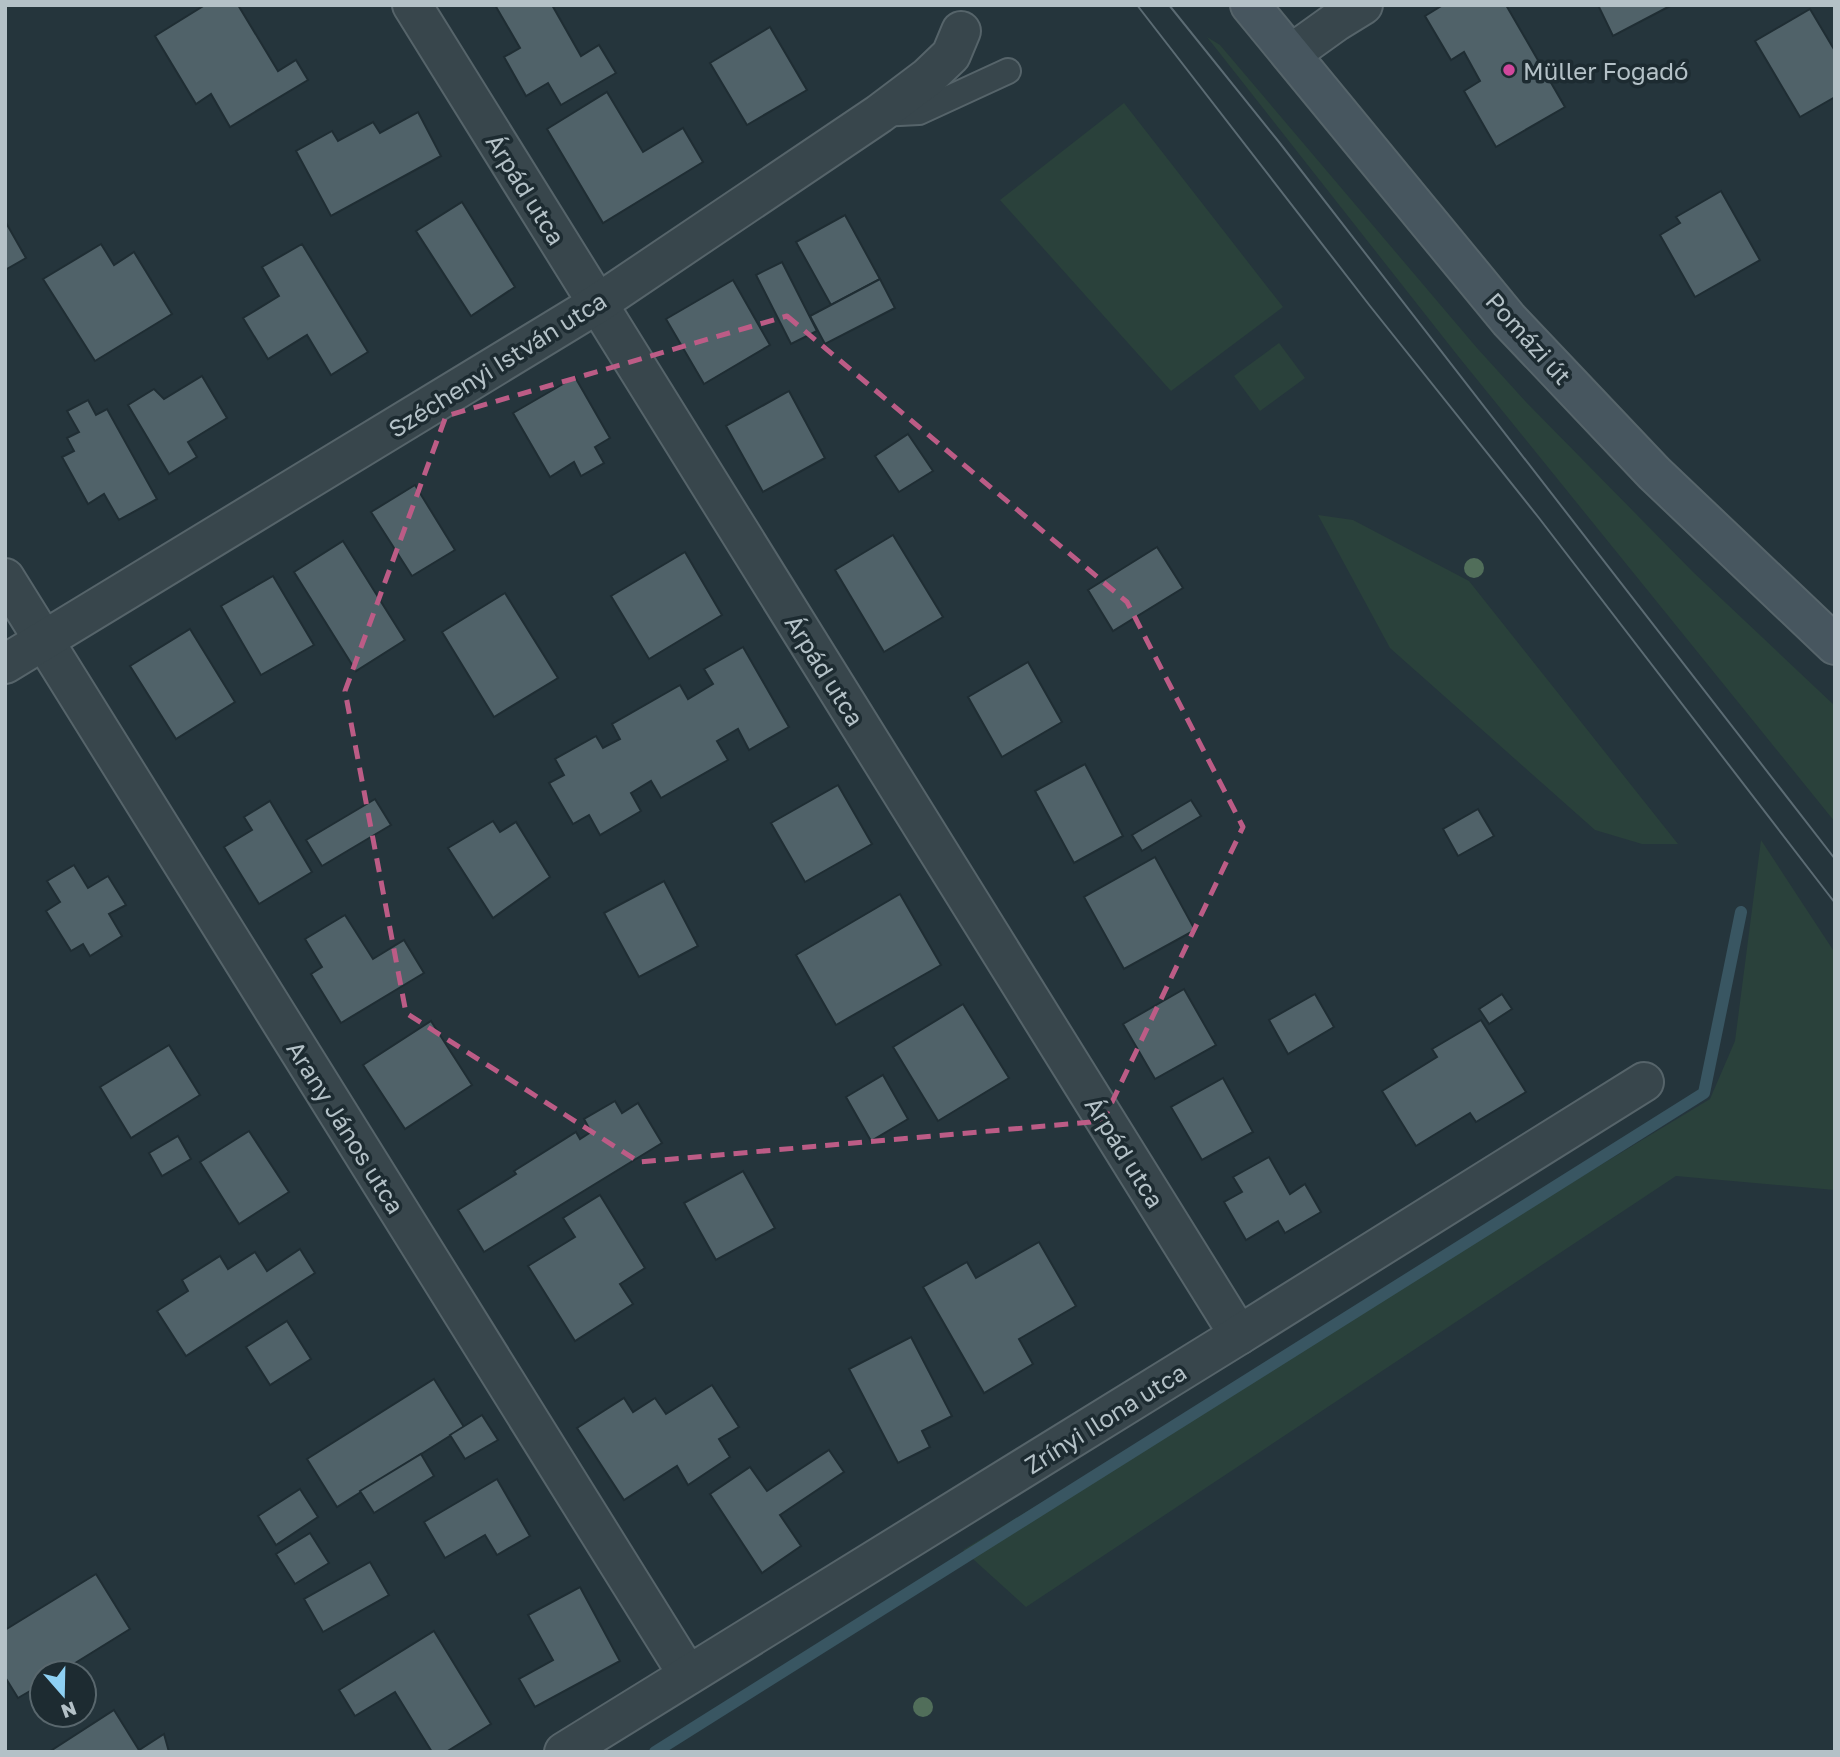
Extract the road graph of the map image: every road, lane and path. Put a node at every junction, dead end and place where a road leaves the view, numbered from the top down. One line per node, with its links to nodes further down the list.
1 (412, 5): 8 (street, Árpád utca)
2 (1250, 5): 5 (main road, Pomázi út)
3 (1363, 5): 5 (street)
4 (961, 31): 7 (street, Széchenyi István utca)
5 (1292, 54): 11 (main road, Pomázi út)
6 (1008, 71): 7 (lane)
7 (879, 114): 8 (street, Széchenyi István utca)
8 (597, 304): 10 (street, Széchenyi István utca); 14 (street, Árpád utca)
9 (5, 578): 10 (street, Arany János utca)
10 (44, 641): 12 (street, Széchenyi István utca); 15 (street, Arany János utca)
11 (1835, 645)
12 (5, 664)
13 (1644, 1082): 14 (street, Zrínyi Ilona utca)
14 (1239, 1335): 15 (street, Zrínyi Ilona utca)
15 (688, 1675): 16 (street, Zrínyi Ilona utca)
16 (564, 1752)

